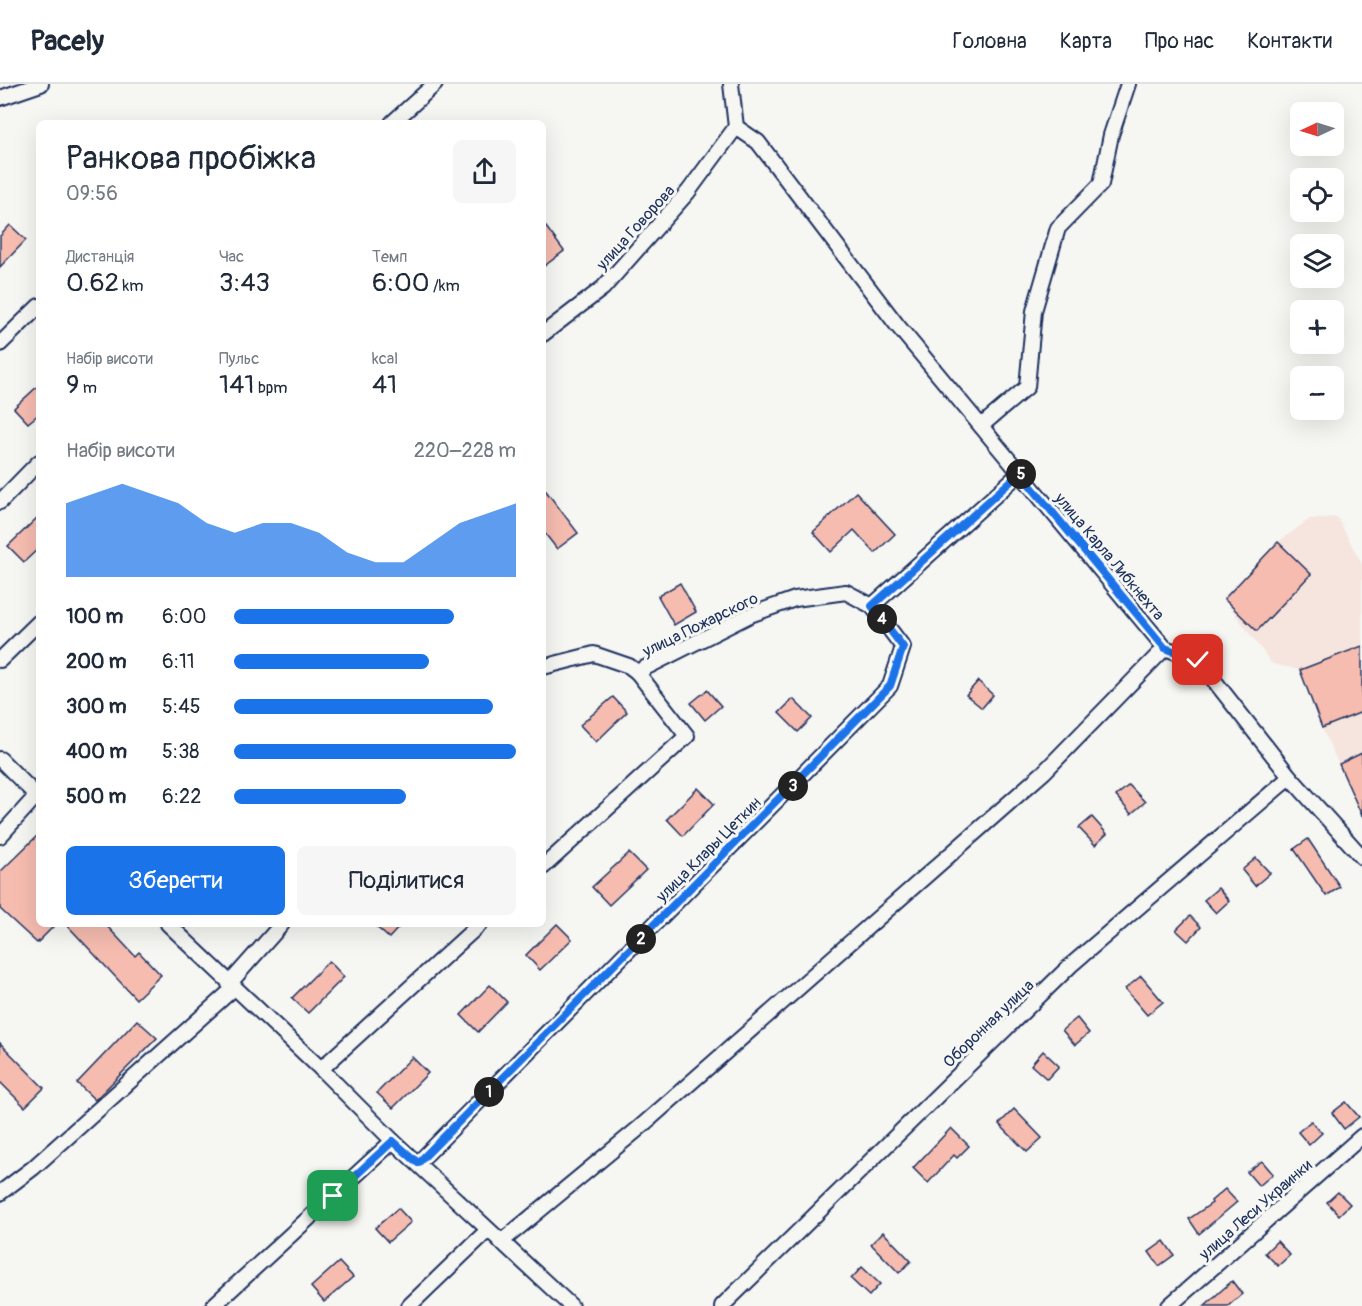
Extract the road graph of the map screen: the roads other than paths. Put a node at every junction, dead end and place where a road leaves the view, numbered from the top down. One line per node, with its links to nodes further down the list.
1 (41, 84): 5 (street)
2 (435, 84): 6 (street)
3 (731, 84): 7 (street)
4 (1128, 84): 11 (street)
5 (0, 98)
6 (395, 120)
7 (736, 127): 9 (street, улица Говорова); 11 (street, улица Карла Либкнехта)
8 (36, 309): 10 (street)
9 (546, 332)
10 (0, 344)
11 (981, 426): 13 (street, улица Карла Либкнехта)
12 (36, 465): 14 (street)
13 (1020, 473): 15 (street); 17 (street, улица Карла Либкнехта)
14 (0, 502)
15 (872, 606): 20 (street, улица Пожарского); 35 (street, улица Клары Цеткин)
16 (36, 625): 18 (street)
17 (1165, 648): 22 (street); 38 (street)
18 (0, 660)
19 (546, 666): 20 (street, улица Пожарского)
20 (637, 672): 27 (street)
21 (0, 759): 23 (street)
22 (1290, 777): 26 (street); 42 (street, Оборонная улица)
23 (36, 794)
24 (36, 798): 25 (street)
25 (0, 836)
26 (1362, 857)
27 (546, 864)
28 (171, 927): 31 (street)
29 (280, 927): 31 (street)
30 (477, 927): 32 (street)
31 (231, 986): 32 (street); 36 (street)
32 (321, 1069): 34 (street)
33 (1362, 1136): 43 (street, улица Леси Украинки)
34 (393, 1141): 35 (street); 39 (street)
35 (418, 1163): 37 (street)
36 (0, 1193)
37 (488, 1230): 38 (street); 40 (street)
38 (501, 1242): 41 (street)
39 (213, 1306)
40 (409, 1306)
41 (570, 1306)
42 (722, 1306)
43 (1169, 1306)

